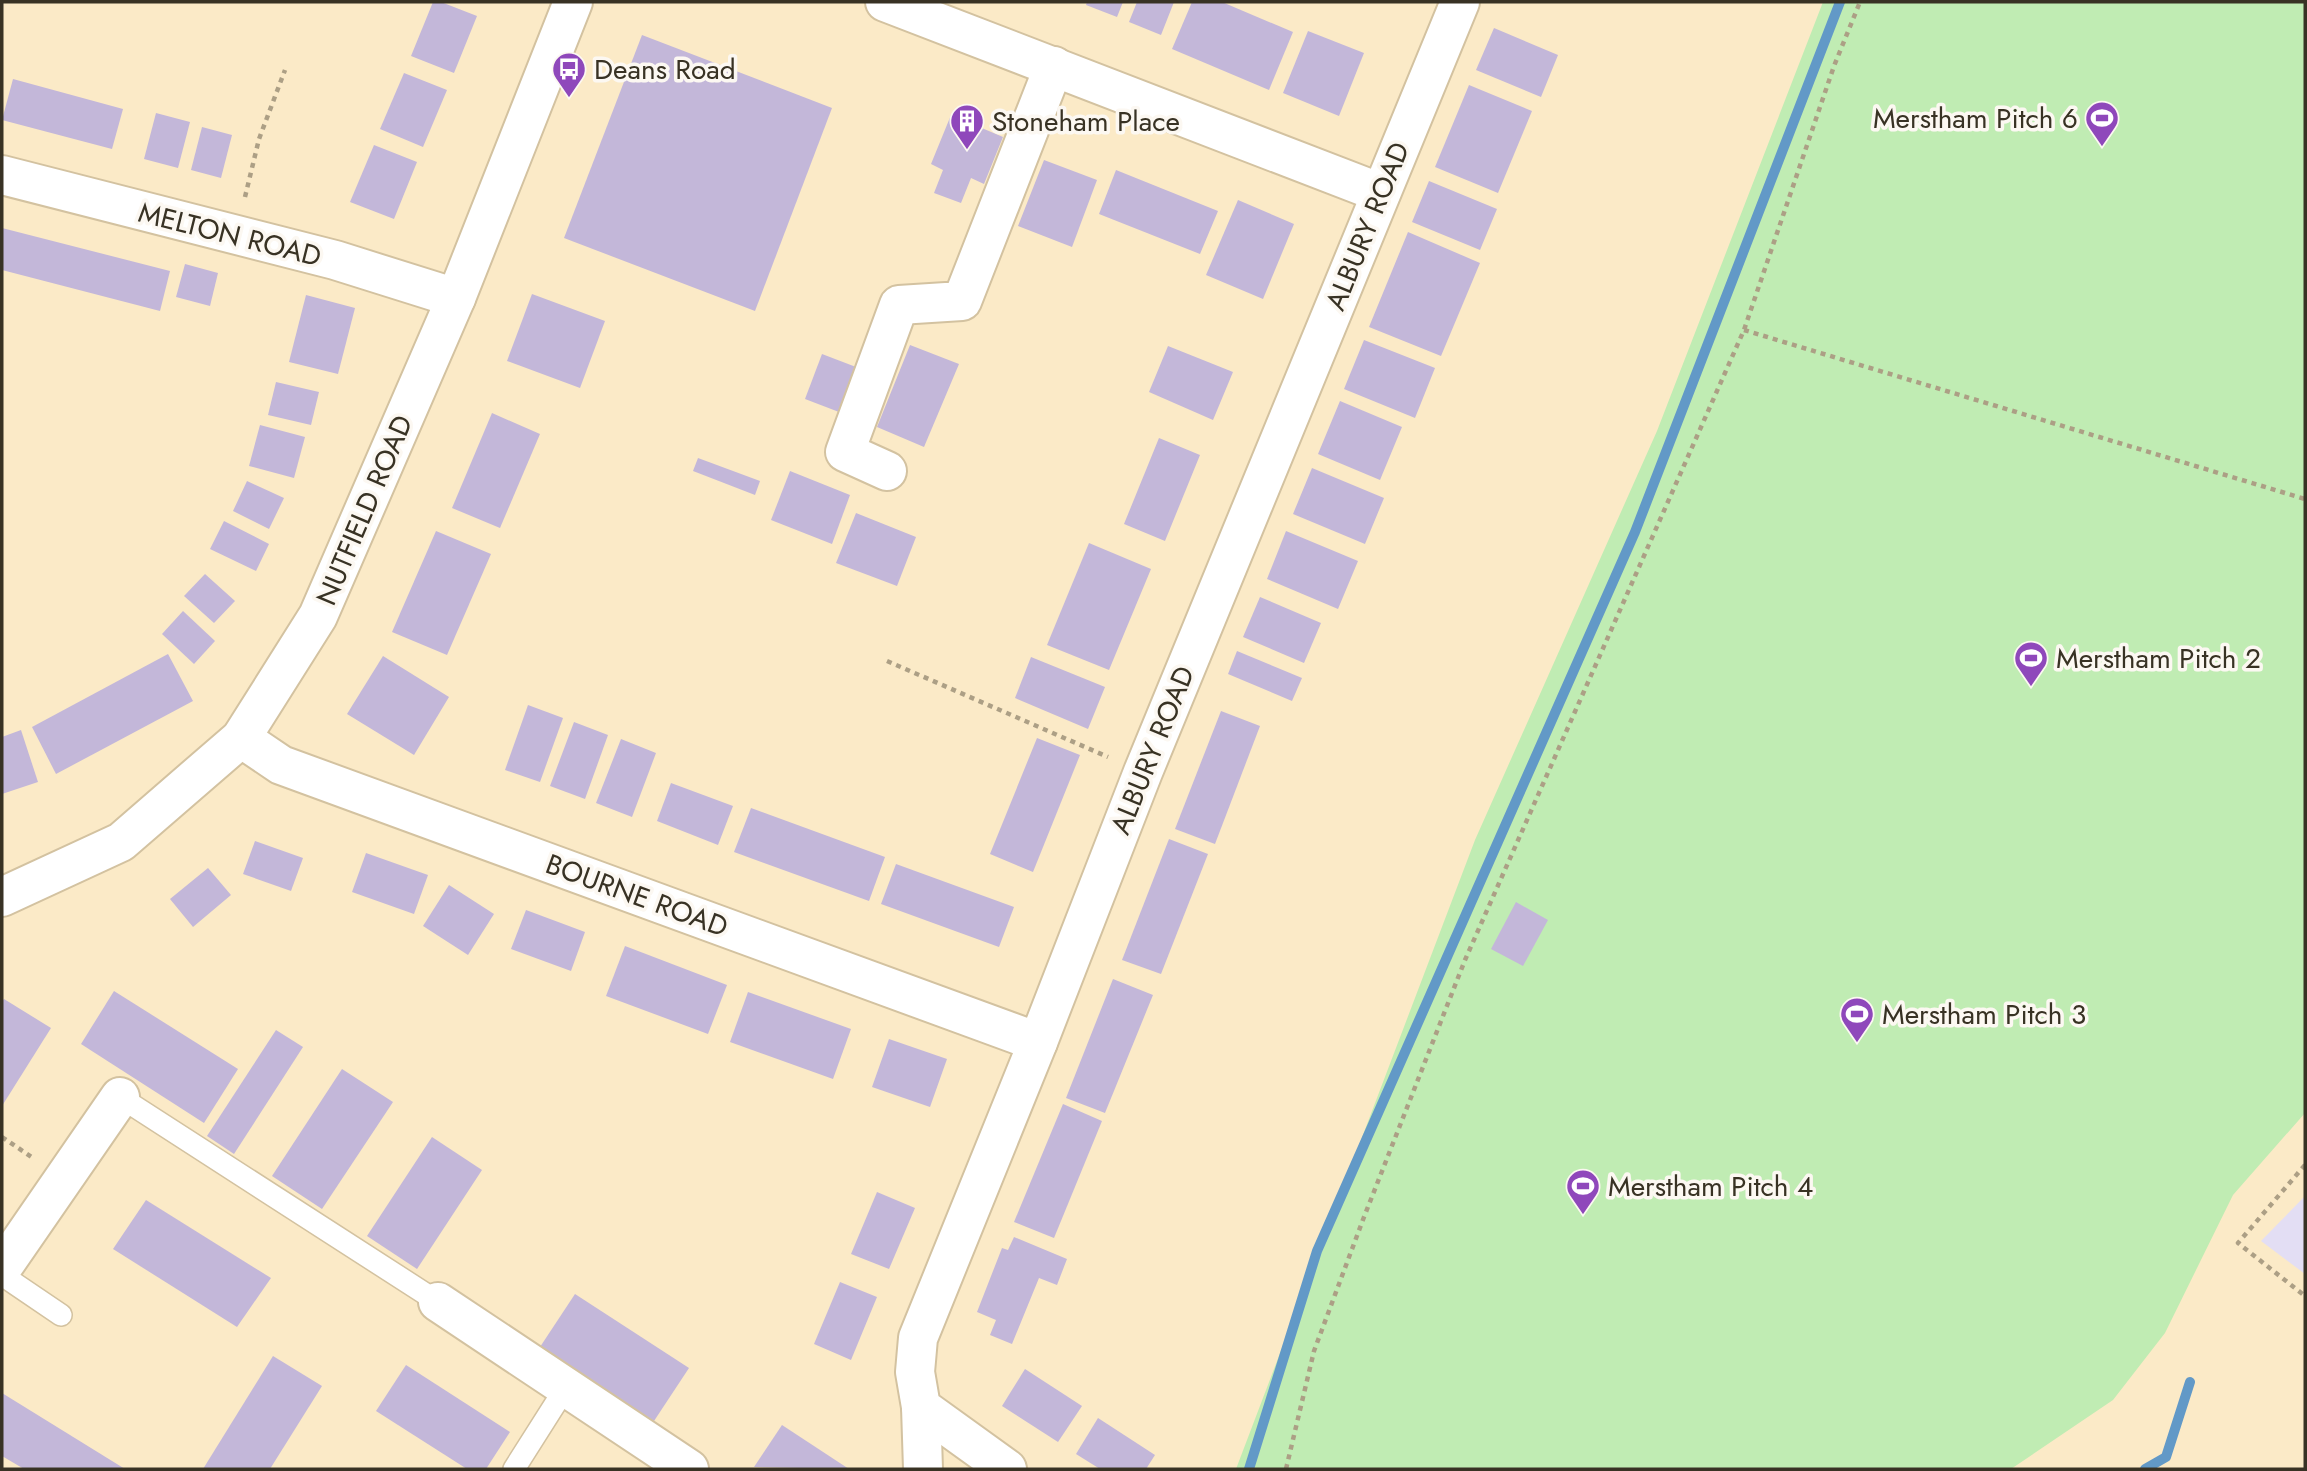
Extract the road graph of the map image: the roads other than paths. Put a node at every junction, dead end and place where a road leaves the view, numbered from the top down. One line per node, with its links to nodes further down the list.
1 (573, 2): 7 (street, NUTFIELD ROAD)
2 (885, 2): 4 (street)
3 (1460, 2): 6 (street, ALBURY ROAD)
4 (1054, 66): 6 (street); 8 (street)
5 (2, 175): 7 (street, MELTON ROAD)
6 (1381, 193): 11 (street, ALBURY ROAD)
7 (456, 298): 9 (street, NUTFIELD ROAD)
8 (887, 471)
9 (241, 738): 10 (street, NUTFIELD ROAD); 11 (street, BOURNE ROAD)
10 (2, 897)
11 (1038, 1042): 18 (street, ALBURY ROAD)
12 (120, 1097): 13 (street); 15 (lane)
13 (2, 1268)
14 (2, 1275): 16 (lane)
15 (438, 1302): 17 (street)
16 (61, 1315)
17 (566, 1387): 19 (lane); 20 (street)
18 (921, 1407): 21 (street, ALBURY ROAD); 22 (street)
19 (514, 1469)
20 (689, 1469)
21 (923, 1469)
22 (1007, 1469)

